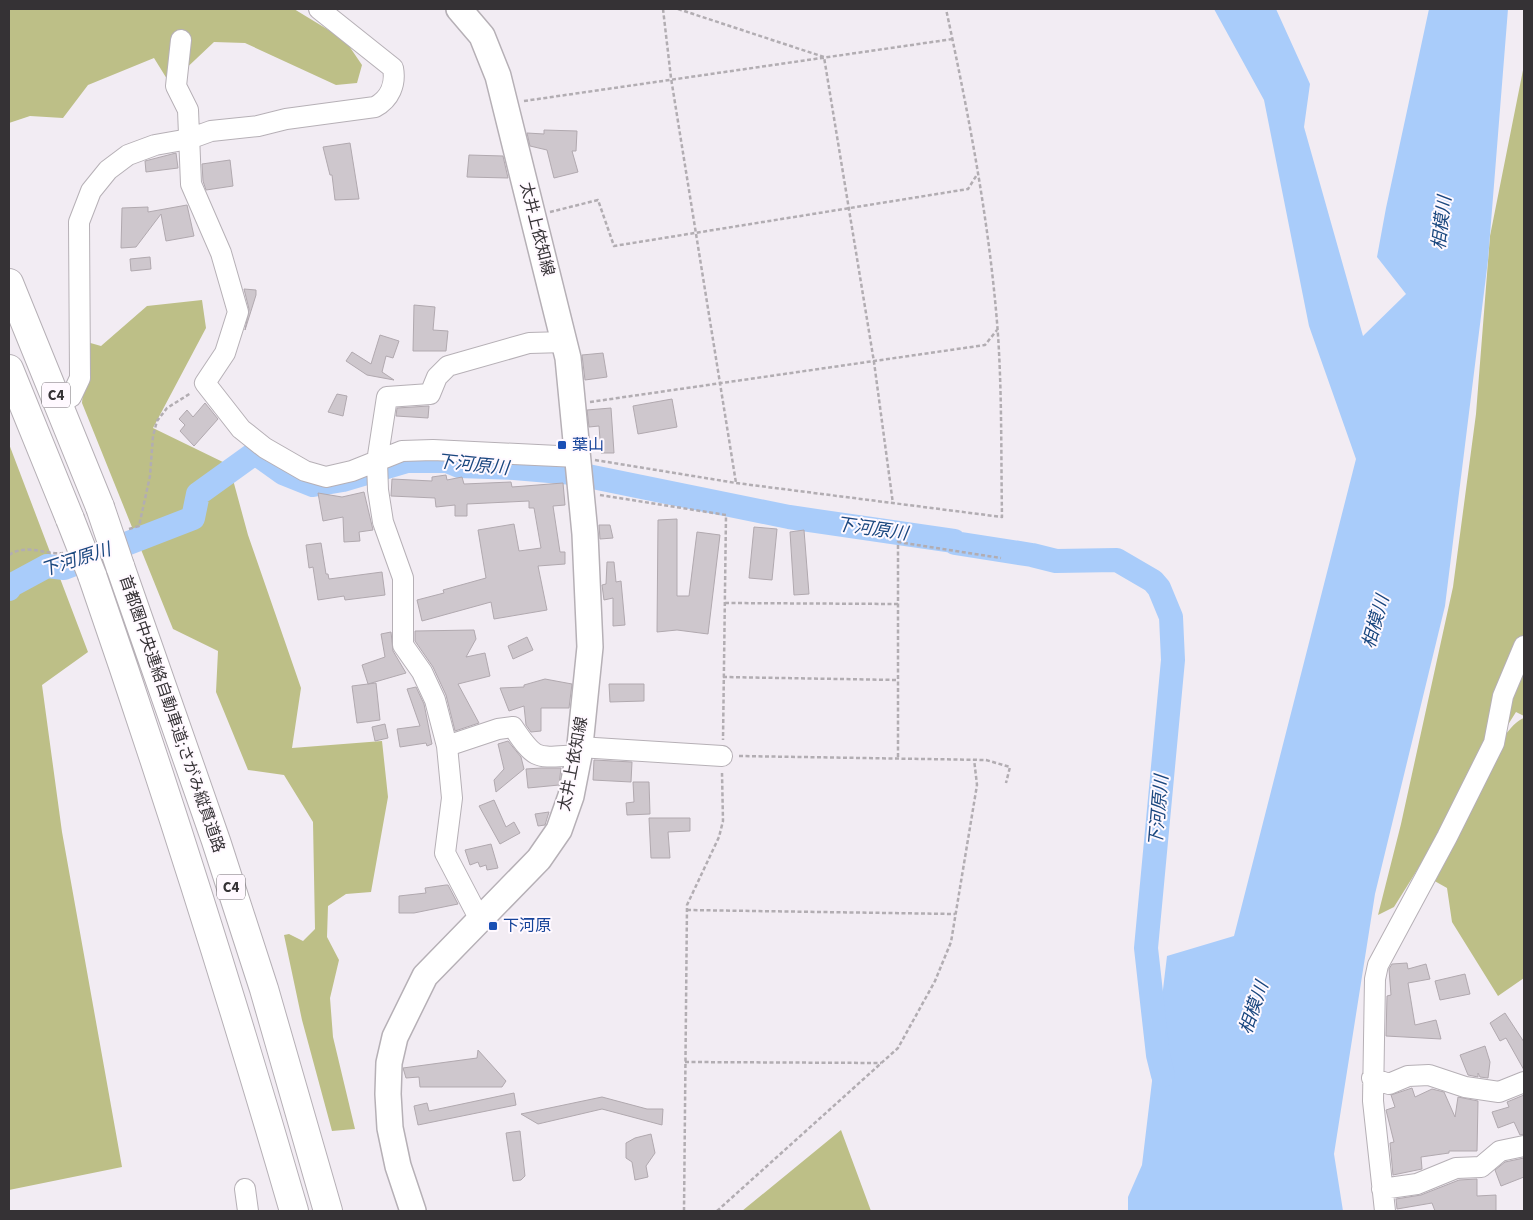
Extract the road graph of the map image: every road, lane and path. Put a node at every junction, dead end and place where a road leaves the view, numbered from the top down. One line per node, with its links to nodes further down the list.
1 (319, 9): 11 (street)
2 (460, 9): 10 (main road, 太井上依知線)
3 (664, 9): 9 (path)
4 (678, 9): 8 (path)
5 (946, 9): 6 (path)
6 (953, 39): 8 (path); 12 (path)
7 (181, 40): 11 (street)
8 (824, 57): 9 (path); 13 (path)
9 (671, 78): 10 (path); 15 (path)
10 (504, 104): 14 (main road, 太井上依知線)
11 (189, 139): 21 (street); 23 (street)
12 (978, 173): 13 (path); 17 (path)
13 (849, 208): 15 (path); 19 (path)
14 (534, 216): 15 (path); 18 (main road, 太井上依知線)
15 (696, 232): 22 (path)
16 (9, 284): 59 (highway, 首都圏中央連絡自動車道;さがみ縦貫道路 / C4, bridge)
17 (997, 330): 19 (path); 30 (path)
18 (565, 342): 24 (main road, 太井上依知線); 26 (street)
19 (874, 362): 22 (path); 30 (path)
20 (9, 369): 58 (highway, 首都圏中央連絡自動車道;さがみ縦貫道路 / C4, bridge)
21 (205, 383): 26 (street); 31 (path)
22 (720, 384): 24 (path); 27 (path)
23 (71, 397)
24 (573, 404): 25 (main road, 太井上依知線)
25 (578, 459): 26 (street); 27 (path); 28 (main road, 太井上依知線)
26 (377, 462): 41 (street)
27 (736, 483): 30 (path)
28 (581, 492): 36 (path); 42 (main road, 太井上依知線)
29 (1524, 495): 32 (path)
30 (893, 504)
31 (121, 532)
32 (1524, 532)
33 (69, 550): 34 (path)
34 (9, 555)
35 (1001, 558): 37 (path)
36 (725, 603): 37 (path); 39 (path)
37 (898, 604): 40 (path)
38 (1524, 646): 52 (street)
39 (723, 677): 40 (path); 43 (path)
40 (898, 680): 44 (path)
41 (447, 746): 42 (street); 49 (street)
42 (579, 751): 43 (street); 49 (main road, 太井上依知線)
43 (722, 756): 44 (path); 47 (path)
44 (898, 757): 45 (path)
45 (974, 759): 46 (path); 48 (path)
46 (1006, 783)
47 (687, 910): 48 (path); 50 (path)
48 (956, 914): 51 (path)
49 (479, 918): 60 (main road, 太井上依知線)
50 (685, 1062): 51 (path); 61 (path)
51 (882, 1063): 62 (path)
52 (1372, 1078): 53 (street); 56 (street)
53 (1524, 1082)
54 (1524, 1146): 56 (street)
55 (245, 1189): 57 (street)
56 (1382, 1189): 63 (street)
57 (248, 1211)
58 (294, 1211)
59 (328, 1211)
60 (413, 1211)
61 (684, 1211)
62 (717, 1211)
63 (1385, 1211)

